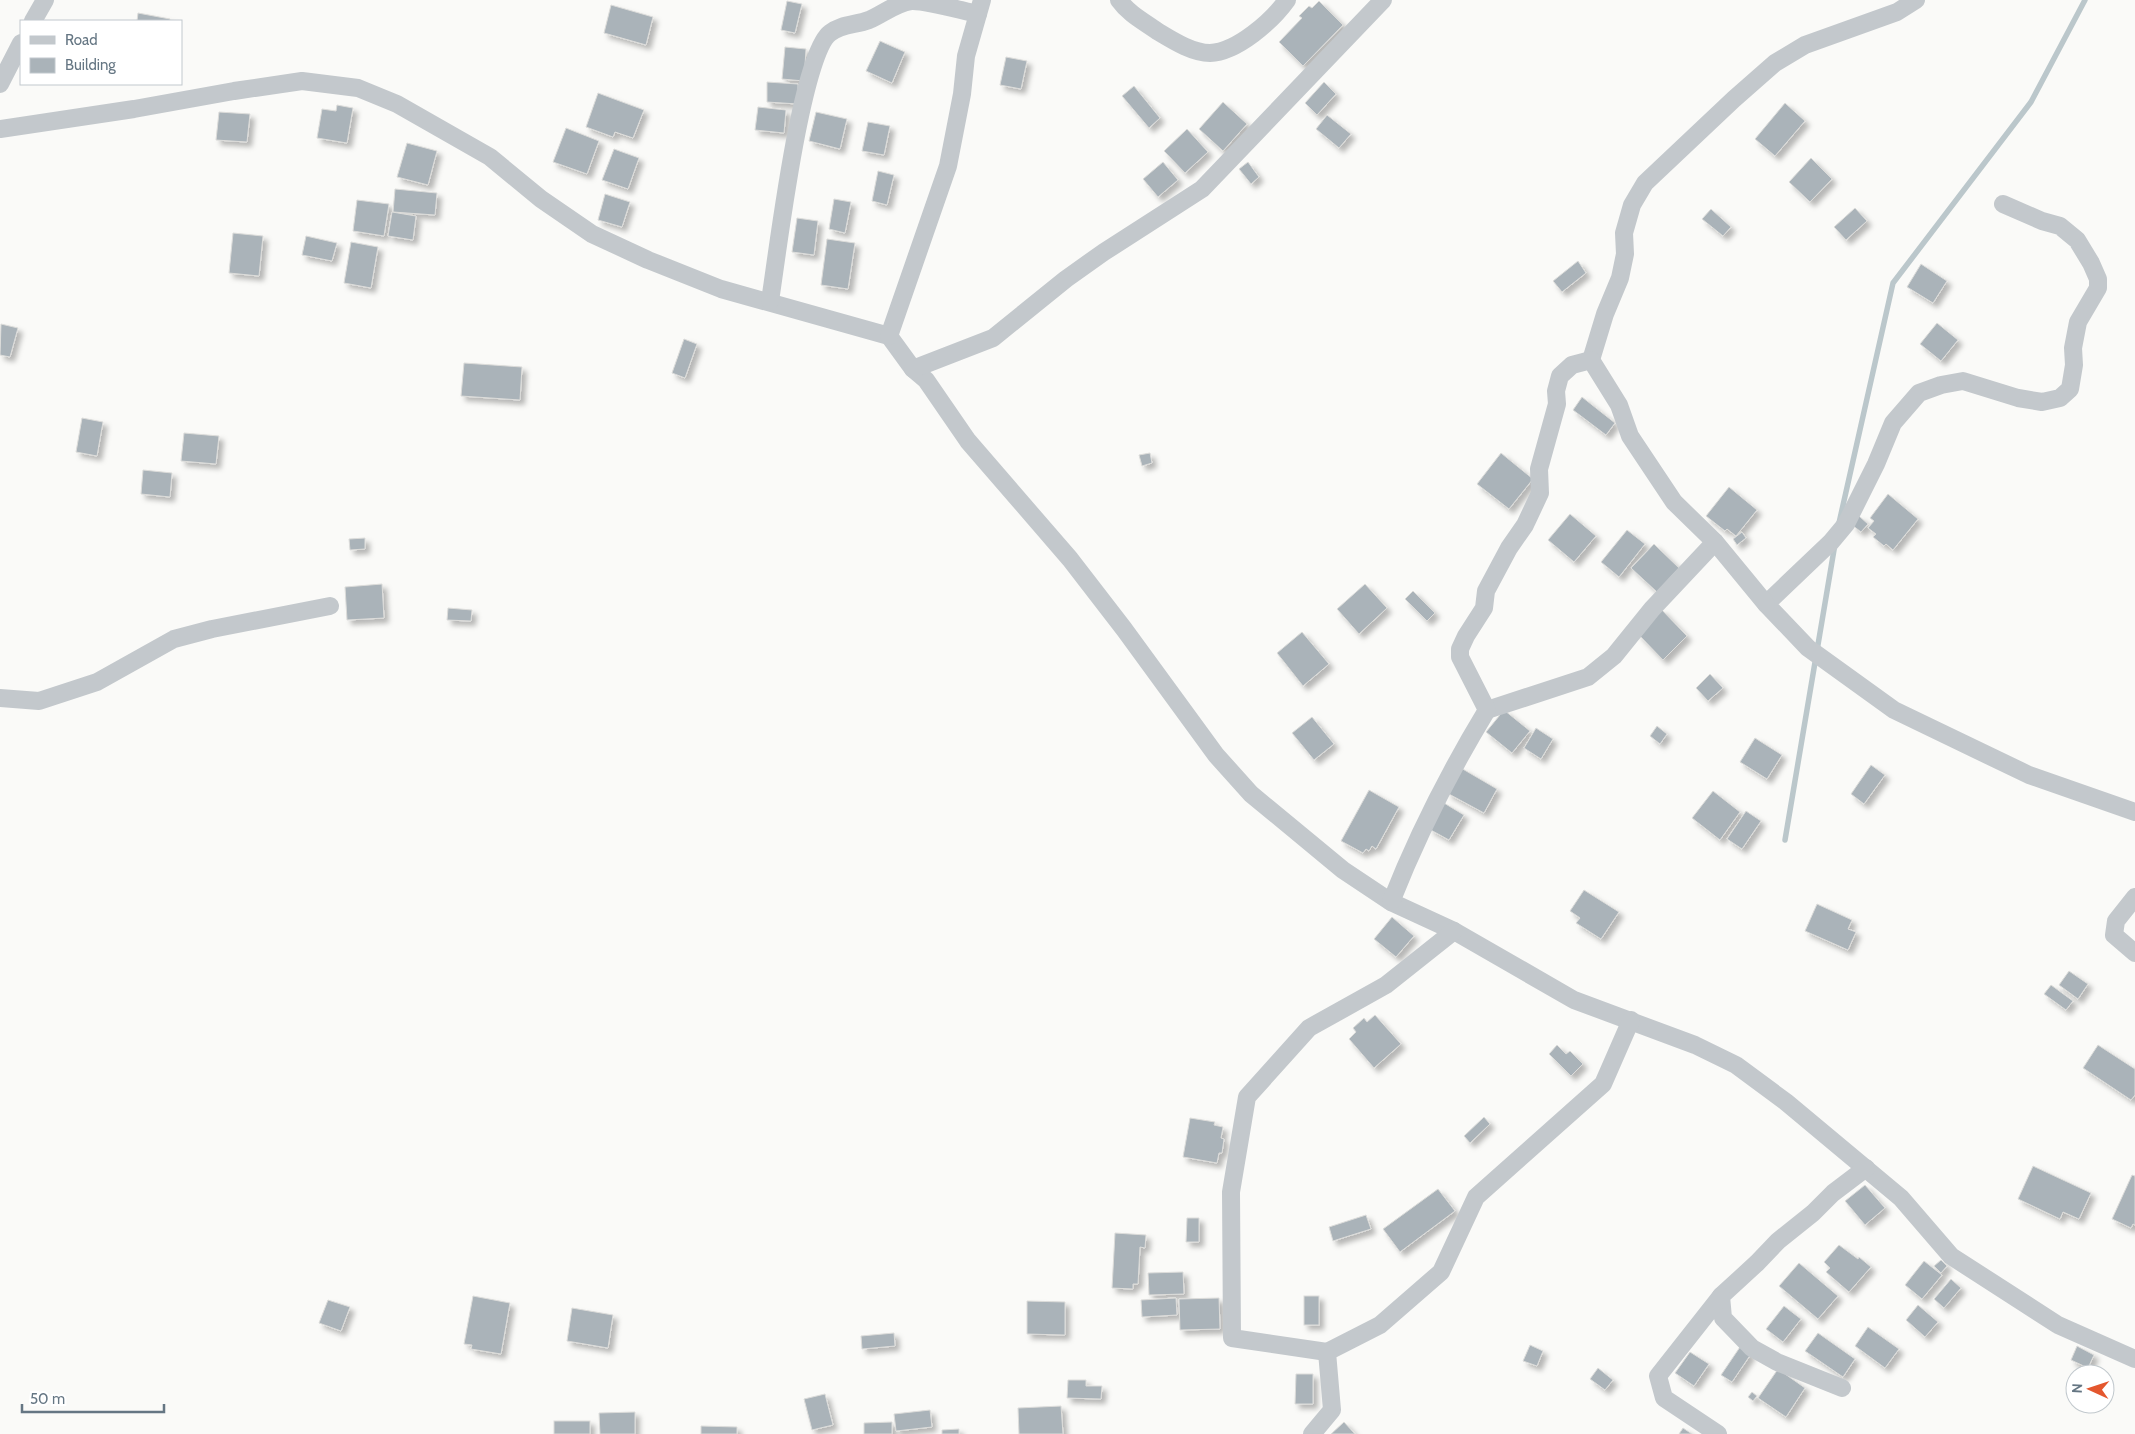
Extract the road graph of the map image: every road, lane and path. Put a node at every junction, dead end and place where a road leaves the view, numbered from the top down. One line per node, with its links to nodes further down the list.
1 (45, 0): 7 (street)
2 (1119, 0): 3 (street)
3 (1286, 0)
4 (1383, 0): 15 (street)
5 (1916, 0): 14 (street)
6 (980, 7): 12 (street); 13 (street)
7 (34, 20)
8 (20, 45): 9 (street)
9 (0, 84)
10 (0, 129): 12 (street)
11 (2003, 204): 17 (street)
12 (770, 301): 13 (street)
13 (889, 336): 15 (street)
14 (1591, 360): 16 (street); 20 (street)
15 (913, 370): 23 (street)
16 (1715, 542): 17 (street); 20 (street)
17 (1766, 604): 21 (street)
18 (330, 606): 19 (street)
19 (0, 698)
20 (1487, 710): 23 (street)
21 (2135, 812)
22 (2135, 897): 25 (street)
23 (1391, 902): 24 (street)
24 (1454, 932): 26 (street); 29 (street)
25 (2135, 953)
26 (1631, 1020): 27 (street); 29 (street)
27 (1866, 1168): 28 (street); 30 (street)
28 (1721, 1296): 31 (street); 33 (street)
29 (1327, 1352): 32 (street)
30 (2135, 1358)
31 (1842, 1388)
32 (1312, 1434)
33 (1718, 1434)

